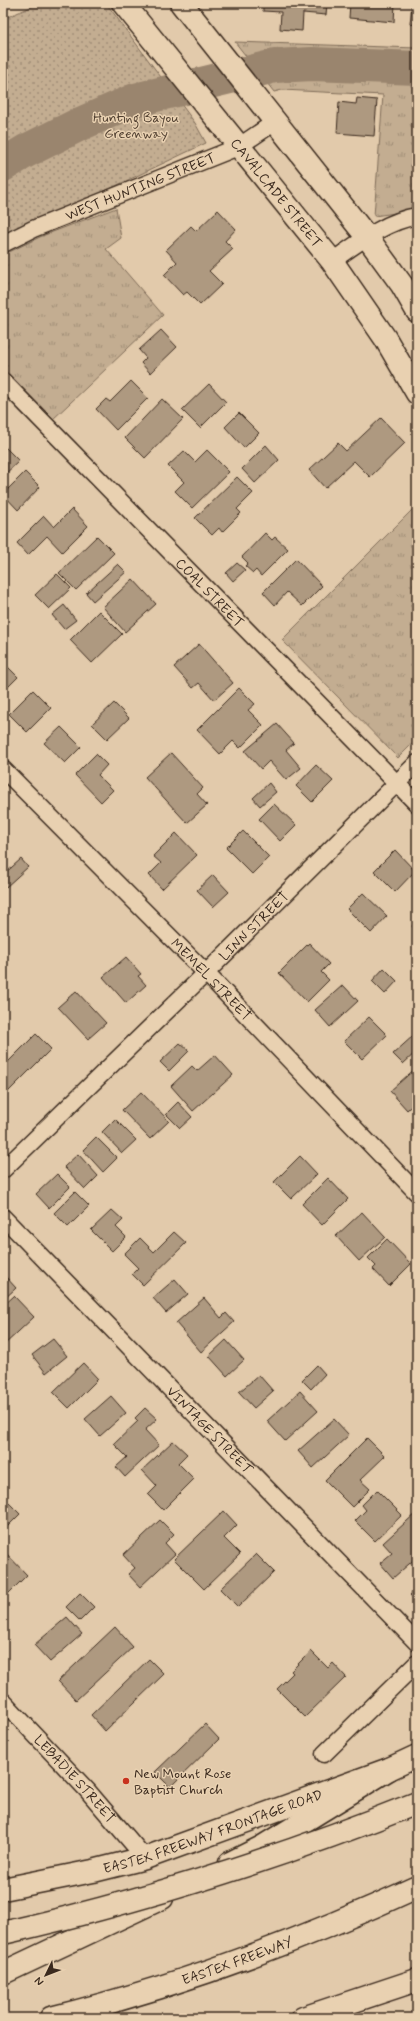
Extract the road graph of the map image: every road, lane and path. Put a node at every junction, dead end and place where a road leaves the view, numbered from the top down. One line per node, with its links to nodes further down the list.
1 (123, 3): 4 (main road, CAVALCADE STREET)
2 (181, 3): 3 (main road)
3 (275, 122): 4 (street, WEST HUNTING STREET); 6 (main road)
4 (238, 147): 7 (street, WEST HUNTING STREET); 8 (main road, CAVALCADE STREET)
5 (417, 216): 6 (street)
6 (367, 237): 8 (street); 9 (main road)
7 (3, 244)
8 (332, 261): 11 (main road, CAVALCADE STREET)
9 (417, 311)
10 (3, 381): 14 (street, COAL STREET)
11 (417, 393)
12 (417, 763): 14 (street, LINN STREET)
13 (3, 769): 16 (street, MEMEL STREET)
14 (398, 784): 15 (street, COAL STREET); 16 (street, LINN STREET)
15 (417, 804)
16 (206, 973): 17 (street, LINN STREET); 18 (street, MEMEL STREET)
17 (3, 1170)
18 (417, 1193)
19 (3, 1217): 20 (street, VINTAGE STREET)
20 (417, 1643)
21 (417, 1663): 23 (street)
22 (3, 1701): 27 (street, LEBADIE STREET)
23 (324, 1754)
24 (417, 1756): 25 (main road, EASTEX FREEWAY FRONTAGE ROAD)
25 (389, 1769): 27 (main road, EASTEX FREEWAY FRONTAGE ROAD); 31 (main road)
26 (417, 1803): 30 (main road, bridge)
27 (145, 1858): 29 (main road, EASTEX FREEWAY FRONTAGE ROAD)
28 (417, 1887): 33 (main road, EASTEX FREEWAY)
29 (3, 1889)
30 (3, 1933)
31 (3, 1973)
32 (417, 1980): 34 (main road)
33 (51, 2018)
34 (303, 2018)

